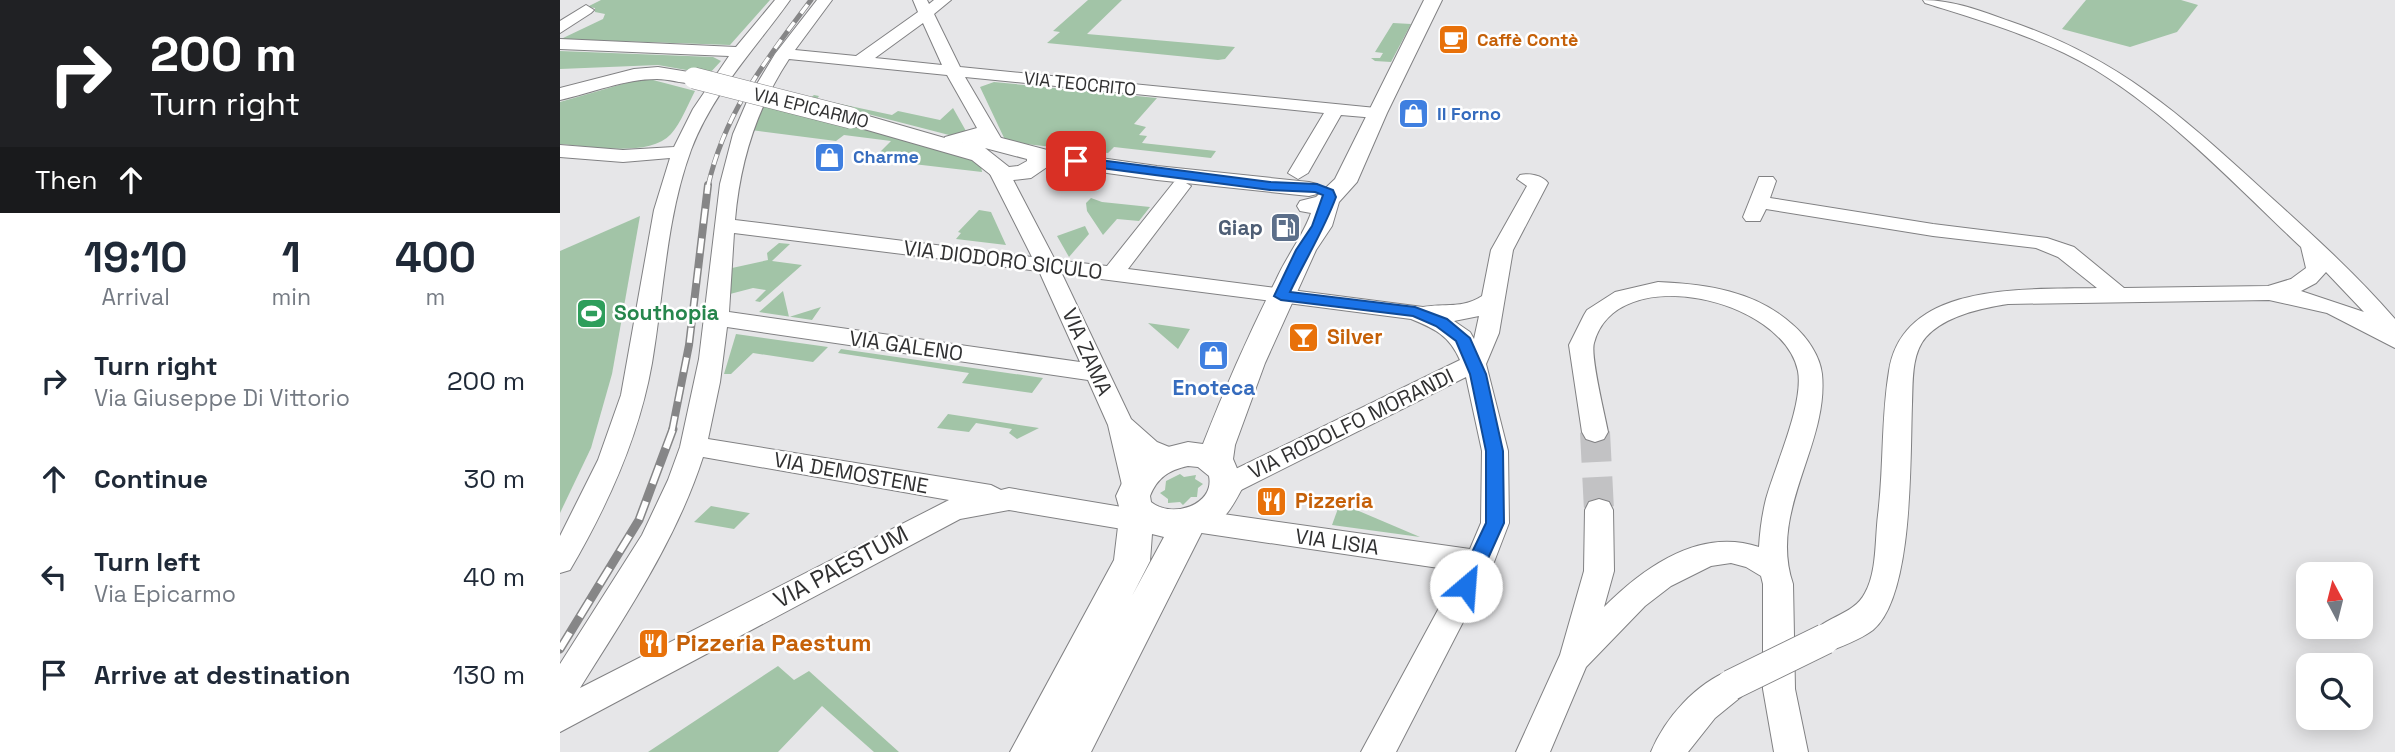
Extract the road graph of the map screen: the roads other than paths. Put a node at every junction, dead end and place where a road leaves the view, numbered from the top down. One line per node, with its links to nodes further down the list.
1 (783, 0): 10 (street)
2 (825, 0): 11 (street)
3 (944, 0): 6 (street)
4 (1433, 0): 18 (main road)
5 (1930, 0): 31 (street)
6 (923, 6): 12 (street); 13 (street)
7 (586, 10): 8 (street)
8 (560, 28)
9 (560, 44): 10 (street)
10 (739, 52): 22 (street)
11 (783, 54): 12 (street, VIA TEOCRITO); 30 (street)
12 (859, 62): 13 (street, VIA TEOCRITO)
13 (954, 72): 17 (street, VIA TEOCRITO); 20 (street)
14 (560, 74): 15 (main road); 16 (main road)
15 (694, 78): 16 (main road); 19 (main road, VIA EPICARMO, bridge)
16 (560, 94)
17 (1335, 110): 18 (street, VIA TEOCRITO); 28 (street)
18 (1371, 123): 28 (main road)
19 (927, 138): 20 (main road); 20 (main road)
20 (976, 143): 23 (main road); 24 (main road)
21 (560, 151): 22 (street)
22 (681, 152): 54 (street)
23 (1032, 166): 24 (main road); 27 (main road); 28 (main road); 29 (street)
24 (999, 172): 29 (street, VIA ZAMA)
25 (1527, 179): 38 (street)
26 (1766, 181): 37 (street)
27 (1181, 186): 28 (main road); 33 (street)
28 (1311, 194): 36 (main road)
29 (1016, 204): 32 (street, VIA ZAMA)
30 (724, 225): 32 (street, VIA DIODORO SICULO); 40 (street)
31 (2311, 246): 34 (street); 35 (street)
32 (1048, 265): 33 (street, VIA DIODORO SICULO); 44 (street, VIA ZAMA)
33 (1113, 274): 36 (street, VIA DIODORO SICULO)
34 (2301, 292): 35 (street); 37 (street); 41 (street)
35 (2360, 293): 41 (street)
36 (1281, 296): 39 (street, VIA DIODORO SICULO); 42 (main road)
37 (2121, 297): 63 (street, bridge)
38 (1493, 299): 39 (street); 43 (street)
39 (1415, 312): 43 (street)
40 (716, 318): 44 (street, VIA GALENO); 47 (street)
41 (2395, 338)
42 (1250, 363): 48 (main road); 49 (main road)
43 (1474, 363): 49 (street, VIA RODOLFO MORANDI); 55 (street)
44 (1096, 373): 45 (street, VIA ZAMA)
45 (1121, 425): 48 (street); 51 (street)
46 (1595, 432): 56 (street)
47 (694, 446): 50 (street, VIA DEMOSTENE); 58 (street)
48 (1175, 457): 49 (main road); 51 (main road)
49 (1222, 474): 53 (main road)
50 (1009, 499): 51 (street, VIA PAESTUM); 58 (street, VIA PAESTUM)
51 (1140, 505): 53 (main road); 59 (main road)
52 (1599, 510): 57 (street)
53 (1193, 522): 55 (street, VIA LISIA); 60 (main road)
54 (560, 561)
55 (1479, 562): 61 (street)
56 (1773, 569): 57 (street); 64 (street)
57 (1574, 659): 62 (street)
58 (561, 711)
59 (1031, 752)
60 (1069, 752)
61 (1378, 752)
62 (1533, 752)
63 (1668, 752)
64 (1791, 752)

